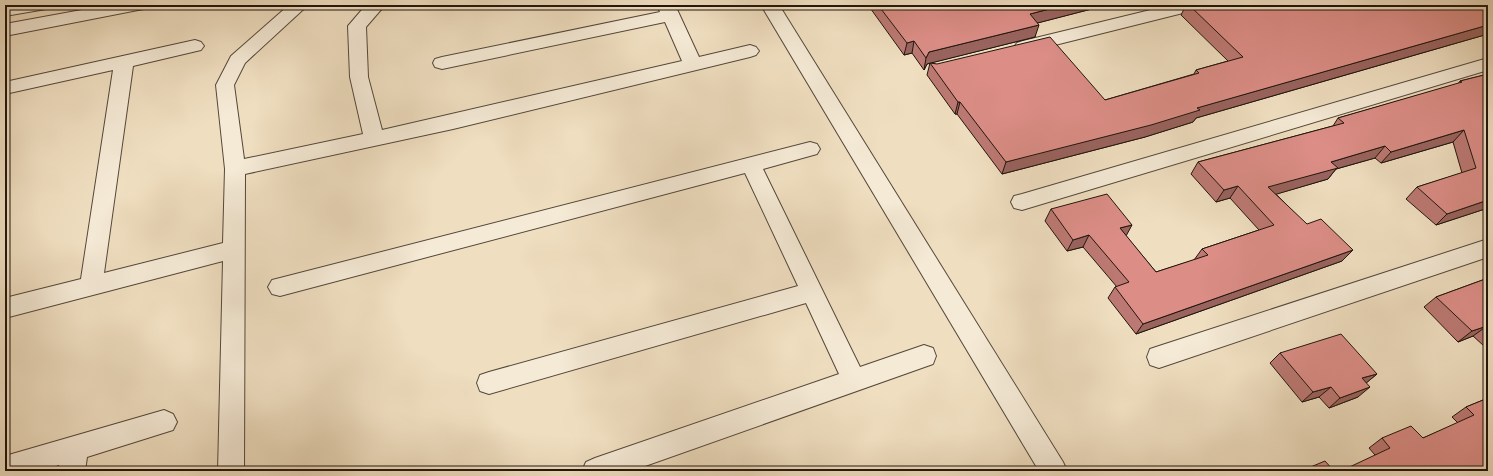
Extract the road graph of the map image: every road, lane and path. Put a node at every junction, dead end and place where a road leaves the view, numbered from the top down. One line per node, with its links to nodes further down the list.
1 (40, 5): 8 (street)
2 (138, 5): 9 (street)
3 (299, 5): 21 (street)
4 (376, 5): 18 (street)
5 (770, 5): 38 (street)
6 (1193, 5): 11 (street)
7 (668, 10): 14 (street); 15 (street)
8 (5, 11)
9 (5, 30)
10 (195, 46): 13 (street)
11 (1010, 50)
12 (750, 51): 15 (street)
13 (124, 61): 17 (street); 25 (street)
14 (442, 63)
15 (692, 64): 18 (street)
16 (1488, 64): 22 (street)
17 (5, 88)
18 (374, 140): 21 (street)
19 (810, 149): 20 (street)
20 (751, 164): 26 (street); 27 (street)
21 (235, 169): 24 (street)
22 (1022, 202)
23 (1488, 248): 30 (street)
24 (234, 249): 25 (street); 36 (street)
25 (91, 286): 28 (street)
26 (280, 287)
27 (812, 292): 31 (street); 32 (street)
28 (5, 308)
29 (924, 356): 31 (street)
30 (1160, 357)
31 (854, 380): 37 (street)
32 (489, 383)
33 (164, 422): 34 (street)
34 (73, 460): 35 (street)
35 (5, 469)
36 (231, 471)
37 (595, 471)
38 (1054, 471)

